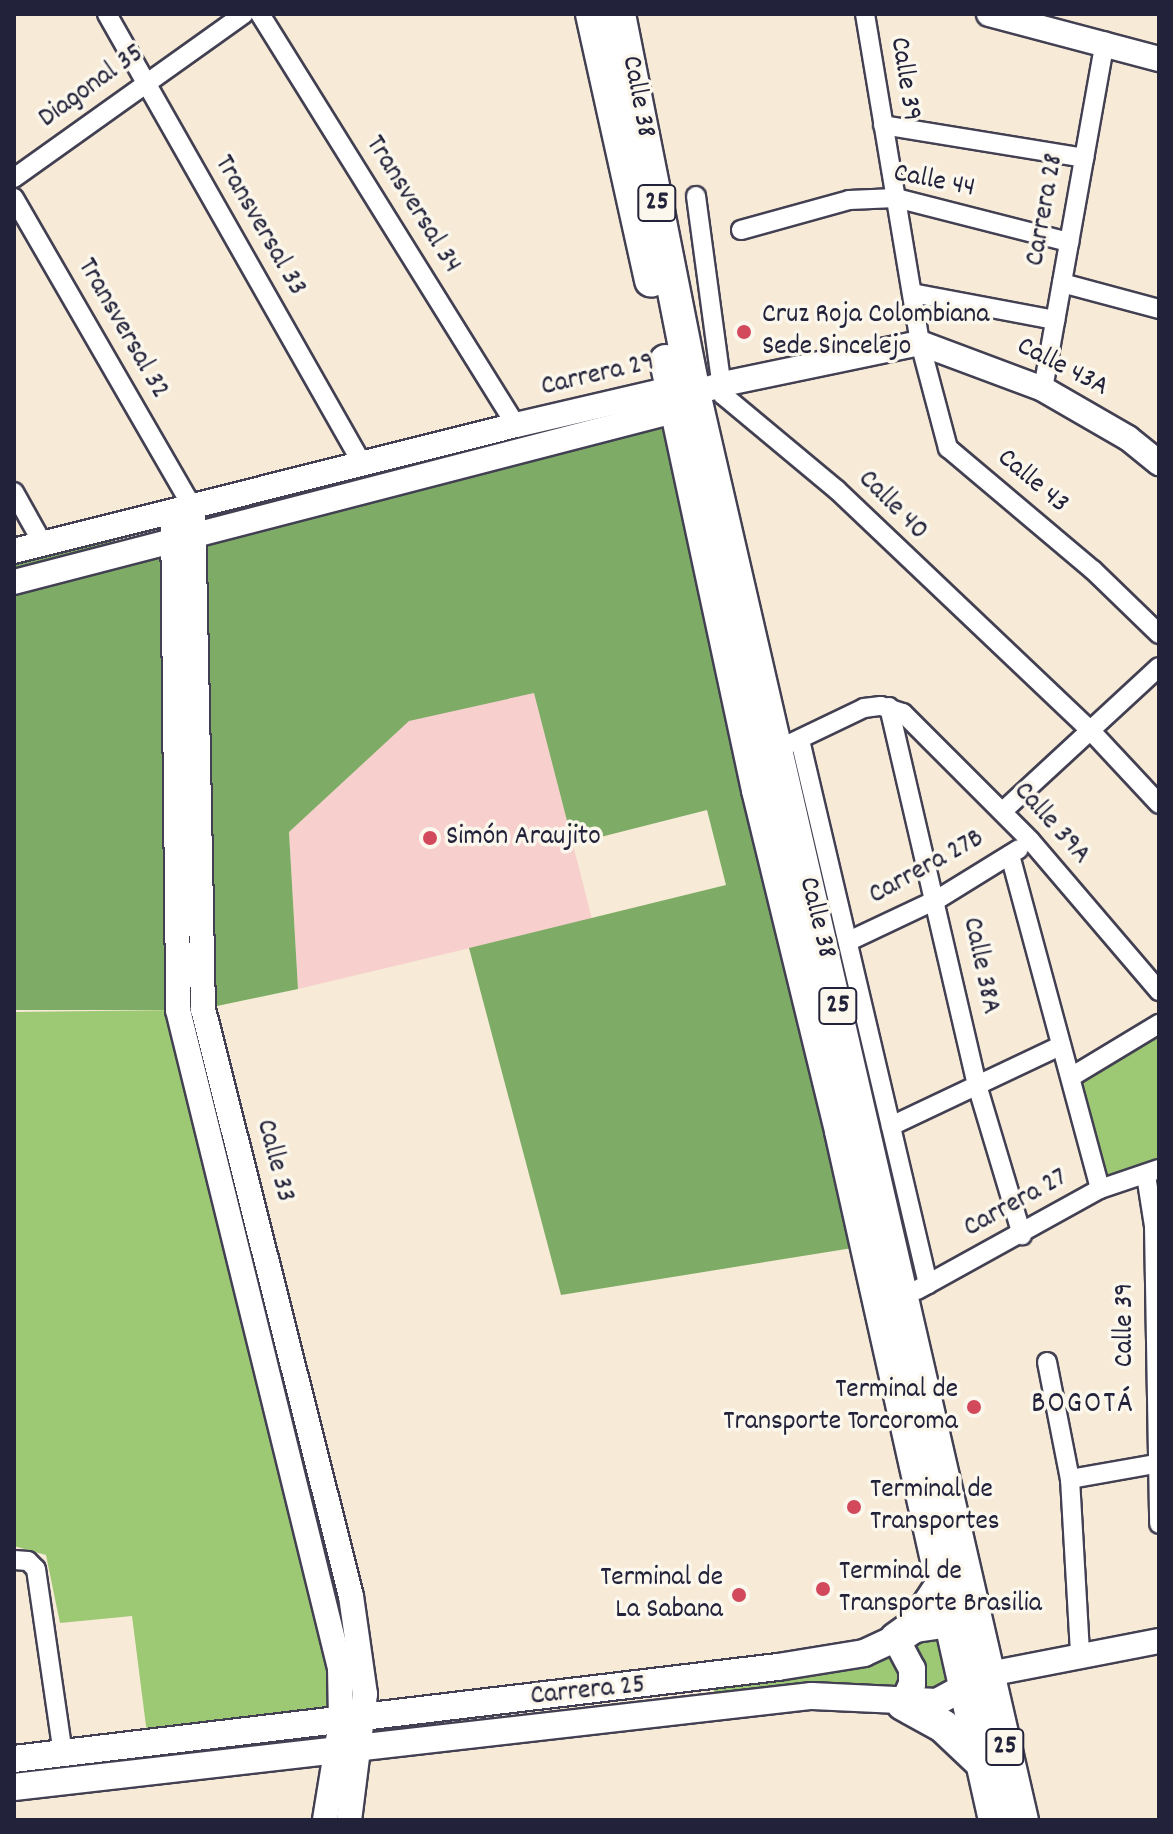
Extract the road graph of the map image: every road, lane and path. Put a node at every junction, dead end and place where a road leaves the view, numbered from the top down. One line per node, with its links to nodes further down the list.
1 (107, 14): 10 (street, Transversal 33)
2 (244, 14): 10 (street, Diagonal 35)
3 (260, 14): 26 (street, Transversal 34)
4 (592, 14): 25 (highway, Calle 38 / 25)
5 (619, 14): 25 (highway, Calle 38 / 25)
6 (865, 14): 11 (street, Calle 39)
7 (989, 14): 8 (street)
8 (1105, 41): 9 (street); 12 (street, Carrera 28)
9 (1159, 59)
10 (145, 82): 13 (street, Diagonal 35); 28 (street, Transversal 33)
11 (883, 125): 12 (street); 16 (street, Calle 39)
12 (1084, 158): 18 (street, Carrera 28)
13 (14, 178)
14 (696, 196): 25 (street, Calle 40)
15 (14, 198): 30 (street, Transversal 32)
16 (896, 198): 17 (street, Calle 44); 18 (street, Calle 44); 20 (street, Calle 39)
17 (741, 230)
18 (1069, 242): 19 (street, Carrera 28)
19 (1062, 283): 21 (street); 22 (street, Carrera 28)
20 (912, 293): 22 (street); 23 (street, Calle 39)
21 (1159, 309)
22 (1055, 320): 24 (street, Carrera 28)
23 (920, 343): 24 (street, Calle 43A); 25 (street); 35 (street, Calle 43)
24 (1043, 389): 27 (street, Calle 43A)
25 (691, 394): 26 (street, Carrera 29); 31 (street, Carrera 29); 38 (street, Calle 40); 39 (highway, Calle 38 / 25); 63 (highway, Calle 38 / 25)
26 (516, 425): 28 (street, Carrera 29)
27 (1159, 463)
28 (363, 465): 30 (street, Carrera 29)
29 (14, 492): 32 (street)
30 (182, 503): 31 (street, Calle 33); 32 (street, Carrera 29)
31 (185, 539): 34 (street, Carrera 29); 54 (street, Calle 33); 55 (street, Calle 33)
32 (42, 542): 33 (street, Carrera 29)
33 (14, 551)
34 (14, 582)
35 (1159, 634)
36 (1159, 667): 38 (street)
37 (889, 707): 39 (street); 41 (street, Calle 39A); 44 (street, Calle 38A)
38 (1090, 730): 40 (street, Calle 40); 41 (street)
39 (787, 745): 45 (street); 57 (highway, Calle 38 / 25)
40 (1159, 804)
41 (1003, 811): 42 (street, Calle 39A)
42 (1030, 840): 43 (street, Carrera 27B); 46 (street, Calle 39A)
43 (1010, 855): 44 (street, Carrera 27B); 48 (street)
44 (938, 899): 45 (street, Carrera 27B); 50 (street, Calle 38A)
45 (849, 941): 51 (street)
46 (1159, 991)
47 (1159, 1024): 49 (street)
48 (1060, 1046): 49 (street); 50 (street)
49 (1071, 1077): 53 (street)
50 (977, 1085): 51 (street); 56 (street, Calle 38A)
51 (891, 1126): 57 (street)
52 (1152, 1172): 53 (street, Carrera 27); 59 (street, Calle 39)
53 (1100, 1189): 56 (street, Carrera 27)
54 (252, 1192): 55 (street); 70 (street, Calle 33)
55 (227, 1198): 70 (street, Calle 33)
56 (1022, 1235): 57 (street, Carrera 27)
57 (916, 1291): 64 (highway, Calle 38 / 25)
58 (1047, 1362): 60 (street)
59 (1155, 1464): 60 (street); 61 (street, Calle 39)
60 (1070, 1479): 67 (street)
61 (1159, 1524)
62 (21, 1560): 72 (street)
63 (941, 1586): 64 (highway, Calle 38 / 25); 65 (highway)
64 (964, 1623): 65 (main road, Carrera 25); 68 (highway, Calle 38 / 25)
65 (896, 1639): 69 (main road); 70 (main road, Carrera 25)
66 (1159, 1641): 67 (street, Carrera 25)
67 (1080, 1655): 68 (street, Carrera 25)
68 (976, 1681): 69 (main road, Carrera 25); 74 (highway, Calle 38 / 25); 79 (highway, Calle 38 / 25)
69 (903, 1704): 71 (main road, Carrera 25); 74 (highway)
70 (352, 1721): 71 (street, Calle 33); 72 (main road, Carrera 25)
71 (350, 1750): 75 (main road, Carrera 25); 76 (street, Calle 33); 77 (street, Calle 33)
72 (63, 1754): 73 (main road, Carrera 25)
73 (14, 1759)
74 (981, 1762): 78 (highway, Calle 38 / 25)
75 (14, 1787)
76 (325, 1820)
77 (349, 1820)
78 (995, 1820)
79 (1022, 1820)

